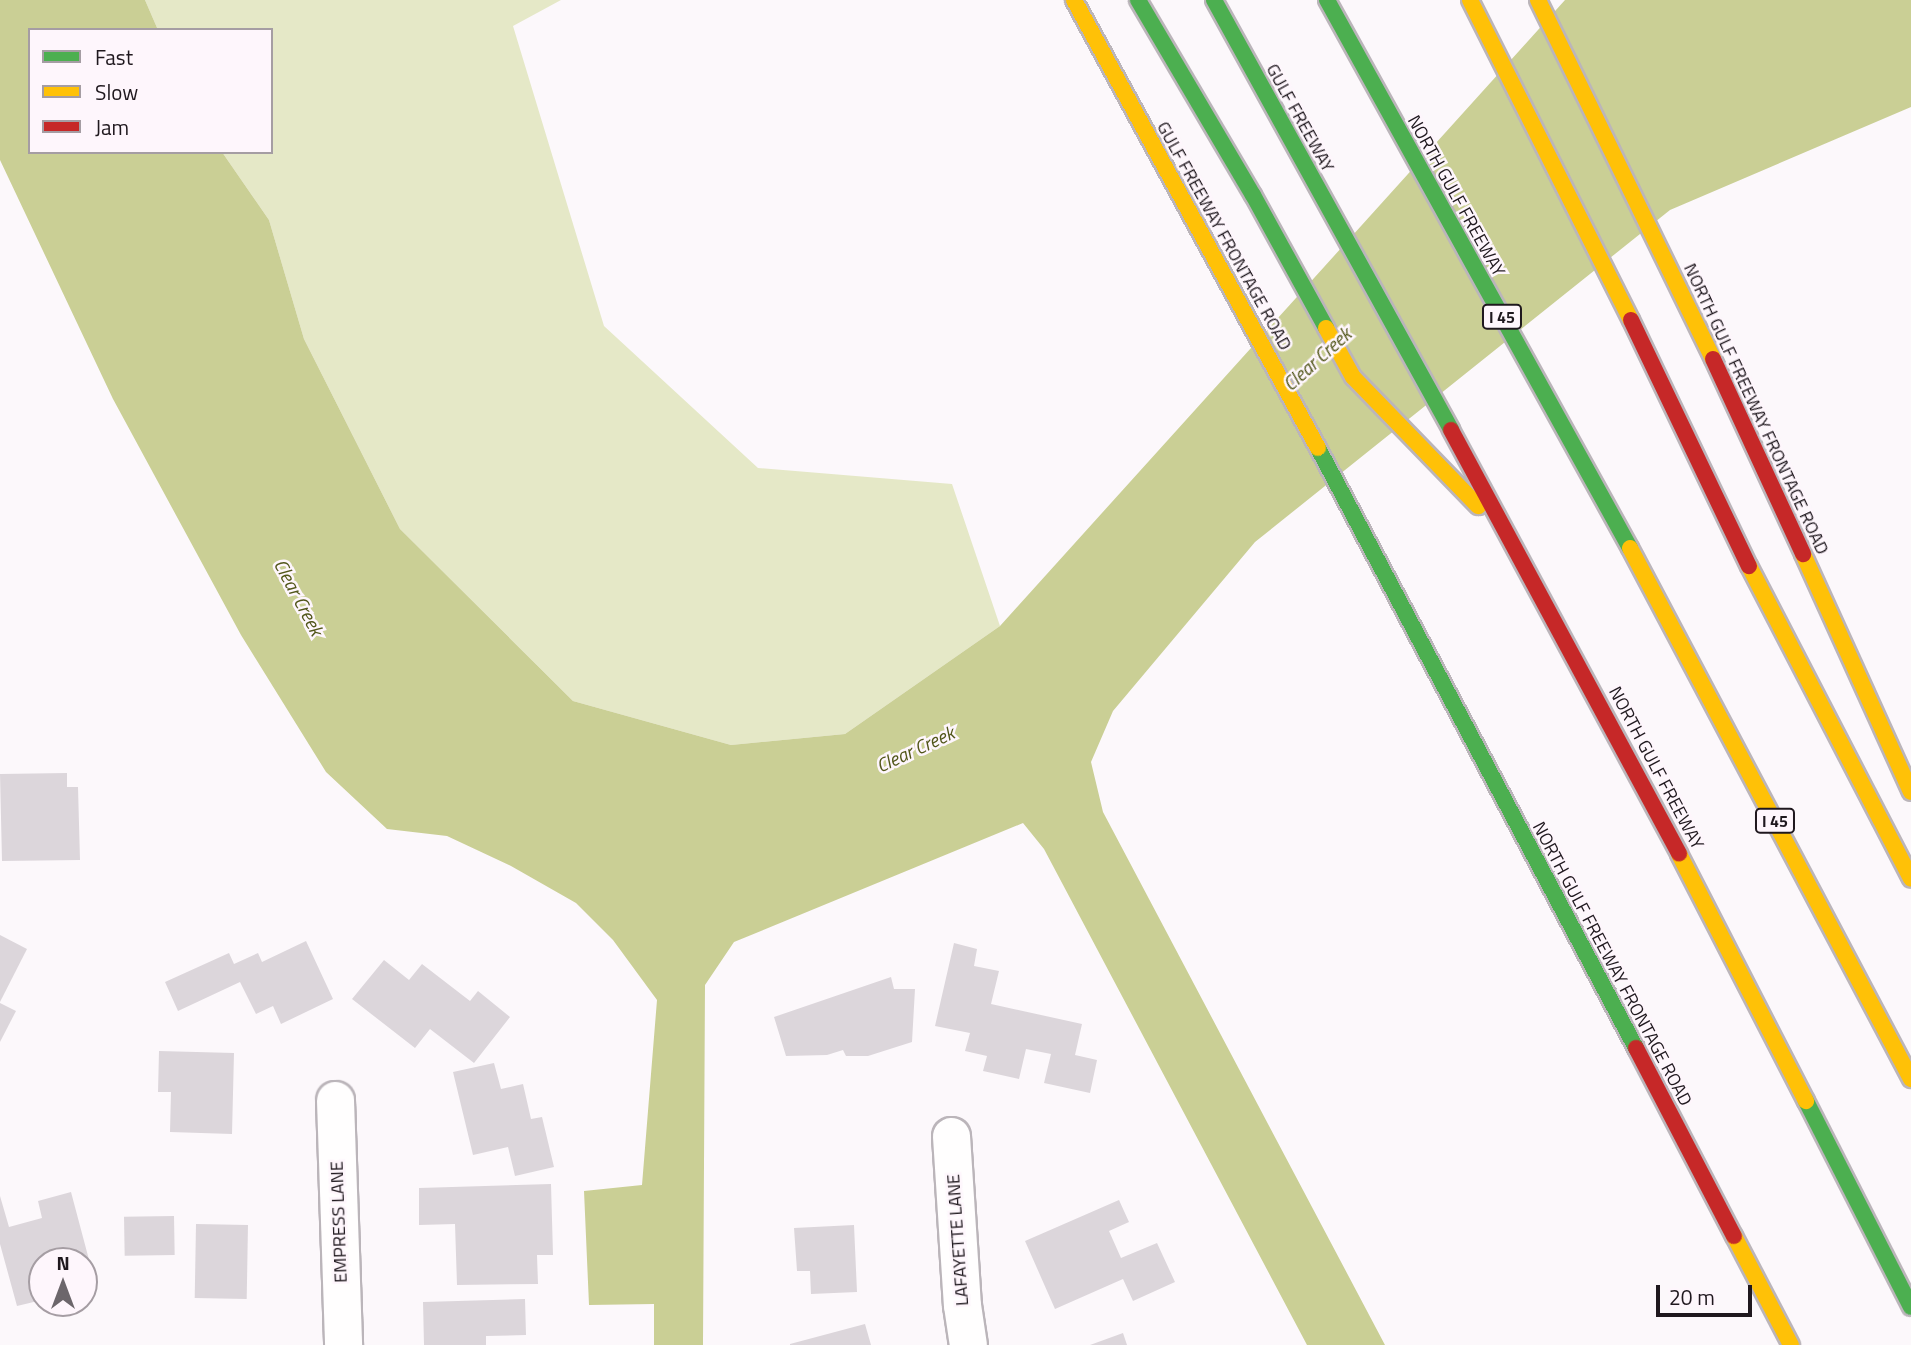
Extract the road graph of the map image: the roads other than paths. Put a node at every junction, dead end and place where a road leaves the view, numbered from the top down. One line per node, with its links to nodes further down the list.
1 (1074, 0): 9 (main road, GULF FREEWAY FRONTAGE ROAD)
2 (1138, 0): 8 (main road)
3 (1214, 0): 7 (main road, GULF FREEWAY)
4 (1326, 0): 12 (main road, NORTH GULF FREEWAY / I 45)
5 (1470, 0): 11 (main road)
6 (1538, 0): 10 (main road, NORTH GULF FREEWAY FRONTAGE ROAD)
7 (1353, 254): 8 (main road, NORTH GULF FREEWAY)
8 (1513, 543): 15 (main road, NORTH GULF FREEWAY)
9 (1402, 601): 18 (main road, NORTH GULF FREEWAY FRONTAGE ROAD)
10 (1911, 792)
11 (1911, 878)
12 (1911, 1079)
13 (335, 1100): 16 (street, EMPRESS LANE)
14 (951, 1136): 17 (street, LAFAYETTE LANE)
15 (1911, 1307)
16 (344, 1345)
17 (968, 1345)
18 (1791, 1345)

